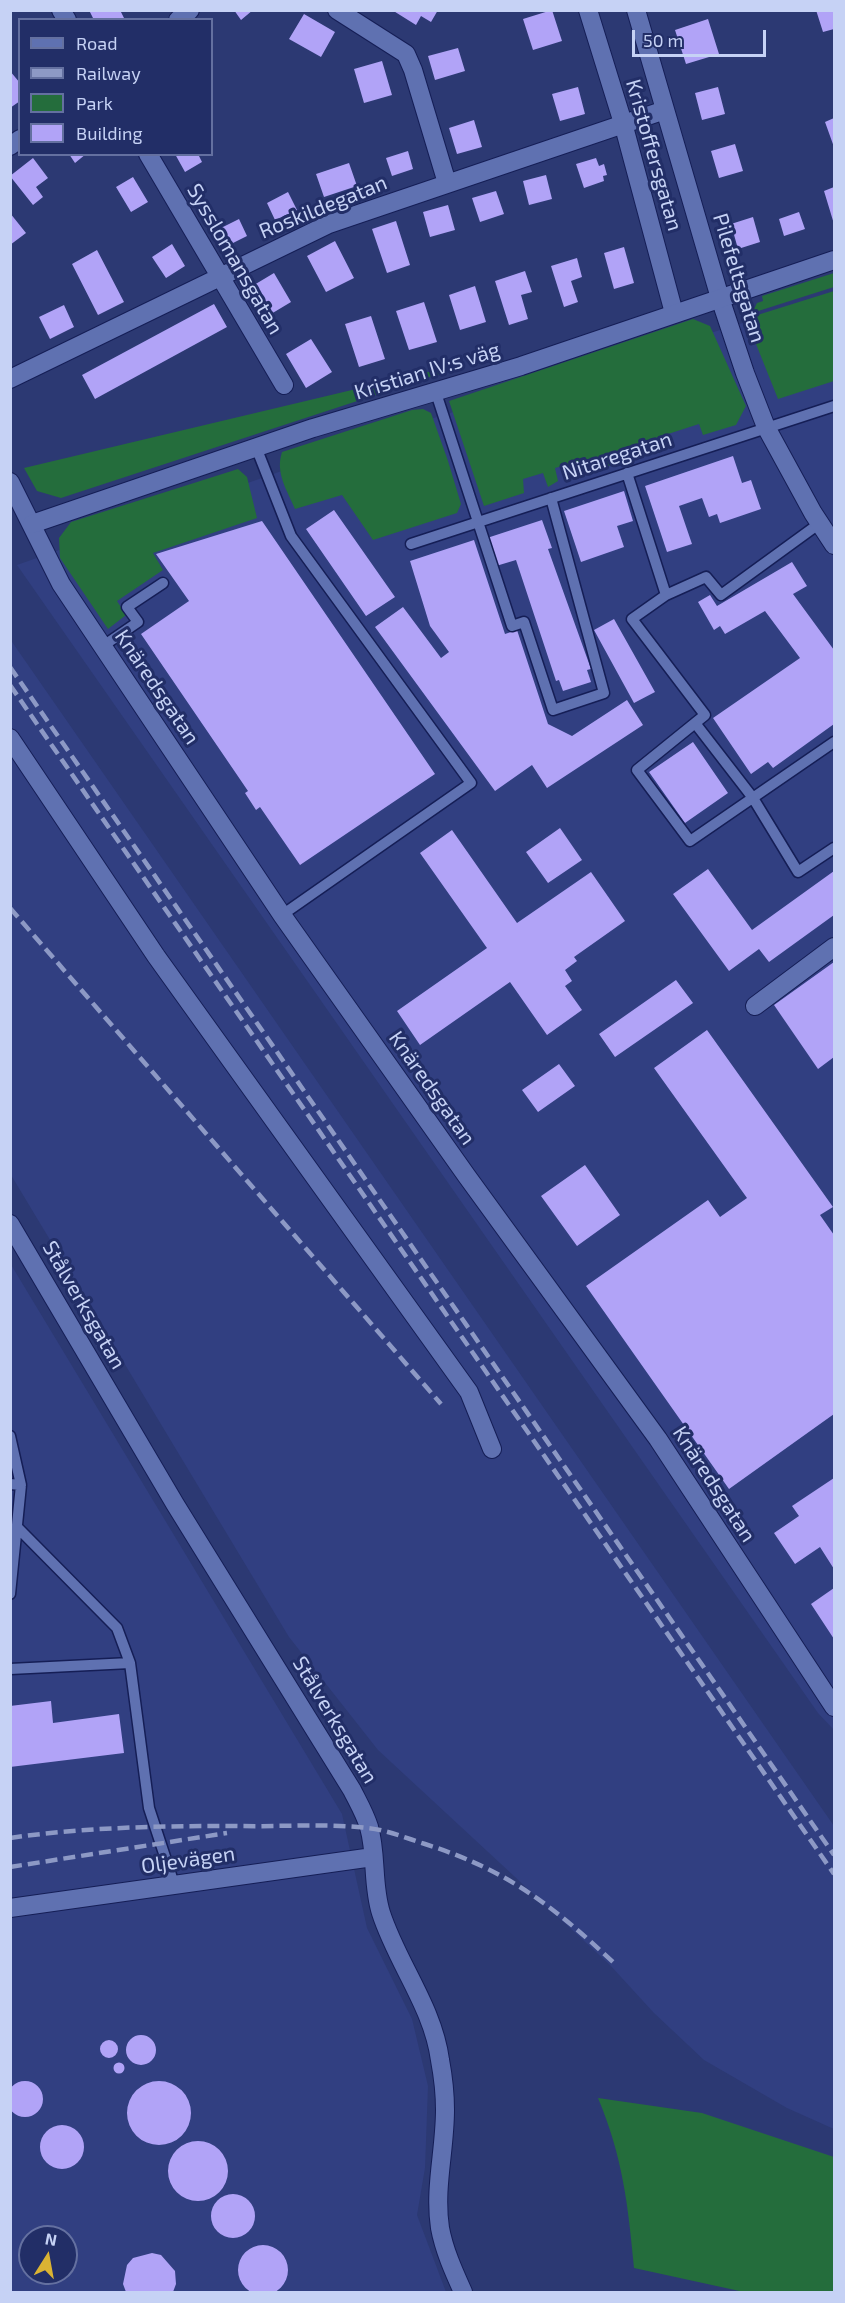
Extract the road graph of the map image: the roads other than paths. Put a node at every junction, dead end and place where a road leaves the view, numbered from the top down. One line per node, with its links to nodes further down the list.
1 (337, 10): 7 (street)
2 (588, 10): 5 (street, Kristoffersgatan)
3 (636, 10): 4 (street, Pilefeltsgatan)
4 (665, 110): 5 (street, Roskildegatan); 10 (street, Pilefeltsgatan)
5 (623, 123): 7 (street, Roskildegatan); 11 (street, Kristoffersgatan)
6 (149, 156): 9 (street, Sysslomansgatan)
7 (447, 183): 9 (street, Roskildegatan)
8 (834, 260): 10 (street, Kristian IV:s väg)
9 (219, 277): 12 (street, Roskildegatan); 13 (street, Sysslomansgatan)
10 (720, 298): 11 (street, Kristian IV:s väg); 16 (street, Pilefeltsgatan)
11 (674, 313): 14 (street, Kristian IV:s väg)
12 (10, 379)
13 (284, 385)
14 (436, 393): 17 (street, Kristian IV:s väg); 21 (lane)
15 (834, 406): 16 (lane, Nitaregatan)
16 (766, 427): 18 (lane, Nitaregatan); 22 (street, Pilefeltsgatan)
17 (256, 447): 23 (street, Kristian IV:s väg); 34 (lane)
18 (627, 473): 20 (lane, Nitaregatan); 27 (lane)
19 (10, 482): 23 (street, Knäredsgatan)
20 (551, 498): 21 (lane, Nitaregatan); 21 (lane)
21 (477, 522): 24 (lane, Nitaregatan)
22 (820, 523): 25 (street, Pilefeltsgatan); 27 (lane)
23 (32, 524): 28 (street, Knäredsgatan)
24 (411, 544)
25 (834, 545)
26 (163, 584): 28 (lane)
27 (666, 596): 29 (lane)
28 (103, 646): 34 (street, Knäredsgatan)
29 (695, 723): 32 (lane); 32 (lane)
30 (10, 738): 39 (street)
31 (834, 742): 32 (lane)
32 (753, 798): 33 (lane)
33 (834, 848)
34 (282, 915): 45 (street, Knäredsgatan)
35 (834, 947): 36 (street)
36 (755, 1006)
37 (10, 1224): 46 (street, Stålverksgatan)
38 (10, 1436): 40 (lane)
39 (492, 1449)
40 (16, 1485): 41 (lane)
41 (18, 1528): 42 (lane); 43 (lane)
42 (10, 1594)
43 (130, 1663): 44 (lane); 47 (lane)
44 (10, 1669)
45 (834, 1707)
46 (373, 1857): 47 (street, Oljevägen); 49 (street, Stålverksgatan)
47 (174, 1884): 48 (street, Oljevägen)
48 (10, 1908)
49 (463, 2292)

